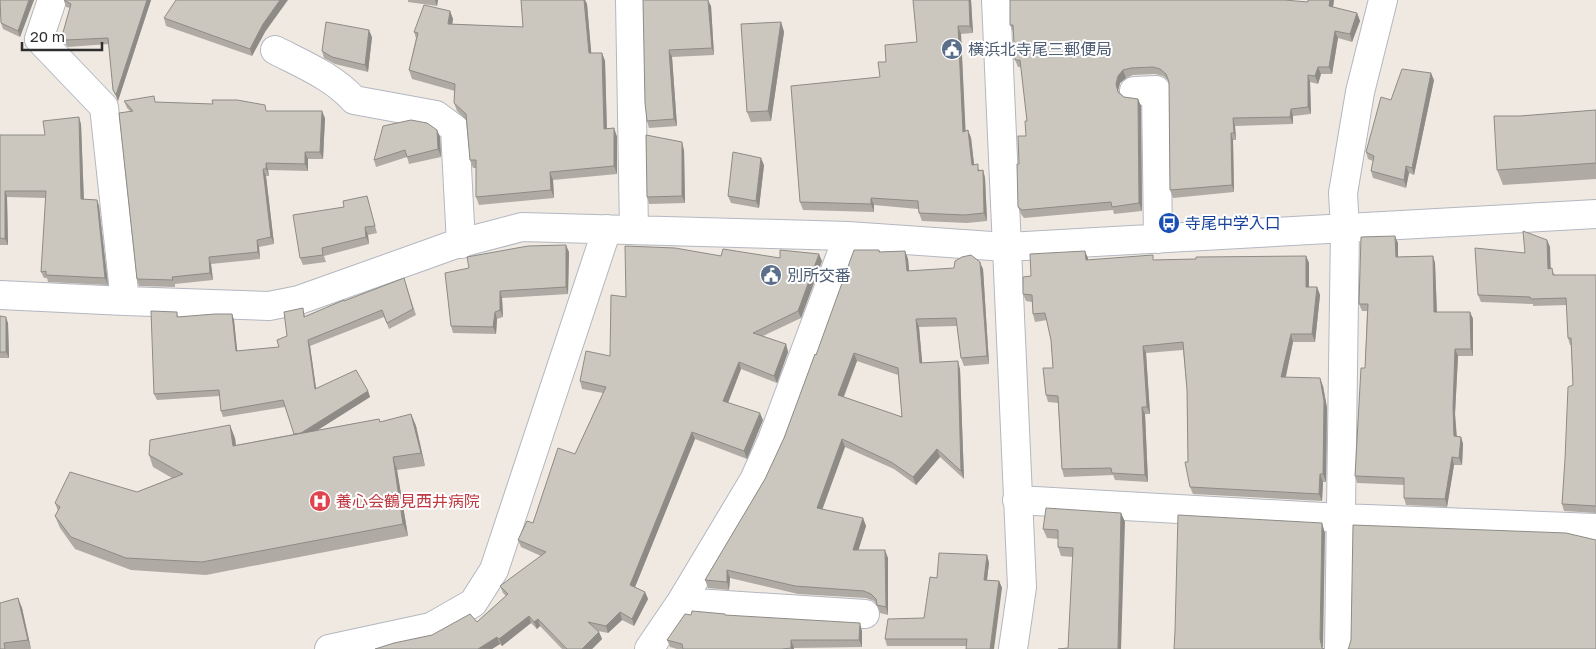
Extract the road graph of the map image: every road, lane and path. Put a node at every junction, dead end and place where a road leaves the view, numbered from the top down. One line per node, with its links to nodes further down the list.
1 (52, 0): 16 (street)
2 (630, 0): 10 (street)
3 (996, 0): 14 (street)
4 (1383, 0): 9 (street)
5 (275, 50): 13 (street)
6 (1134, 91): 12 (street)
7 (1596, 214): 9 (street)
8 (608, 229): 10 (street); 13 (street); 22 (street)
9 (1346, 229): 12 (street); 18 (street)
10 (634, 230): 11 (street)
11 (848, 236): 14 (street); 20 (street)
12 (1158, 239): 14 (street)
13 (461, 244): 16 (street)
14 (1006, 247): 17 (street)
15 (0, 295): 16 (street)
16 (124, 301)
17 (1017, 500): 18 (street); 24 (street)
18 (1340, 518): 19 (street); 25 (street)
19 (1596, 528)
20 (681, 602): 21 (street); 23 (street)
21 (865, 614)
22 (330, 649)
23 (649, 649)
24 (1013, 649)
25 (1339, 649)

